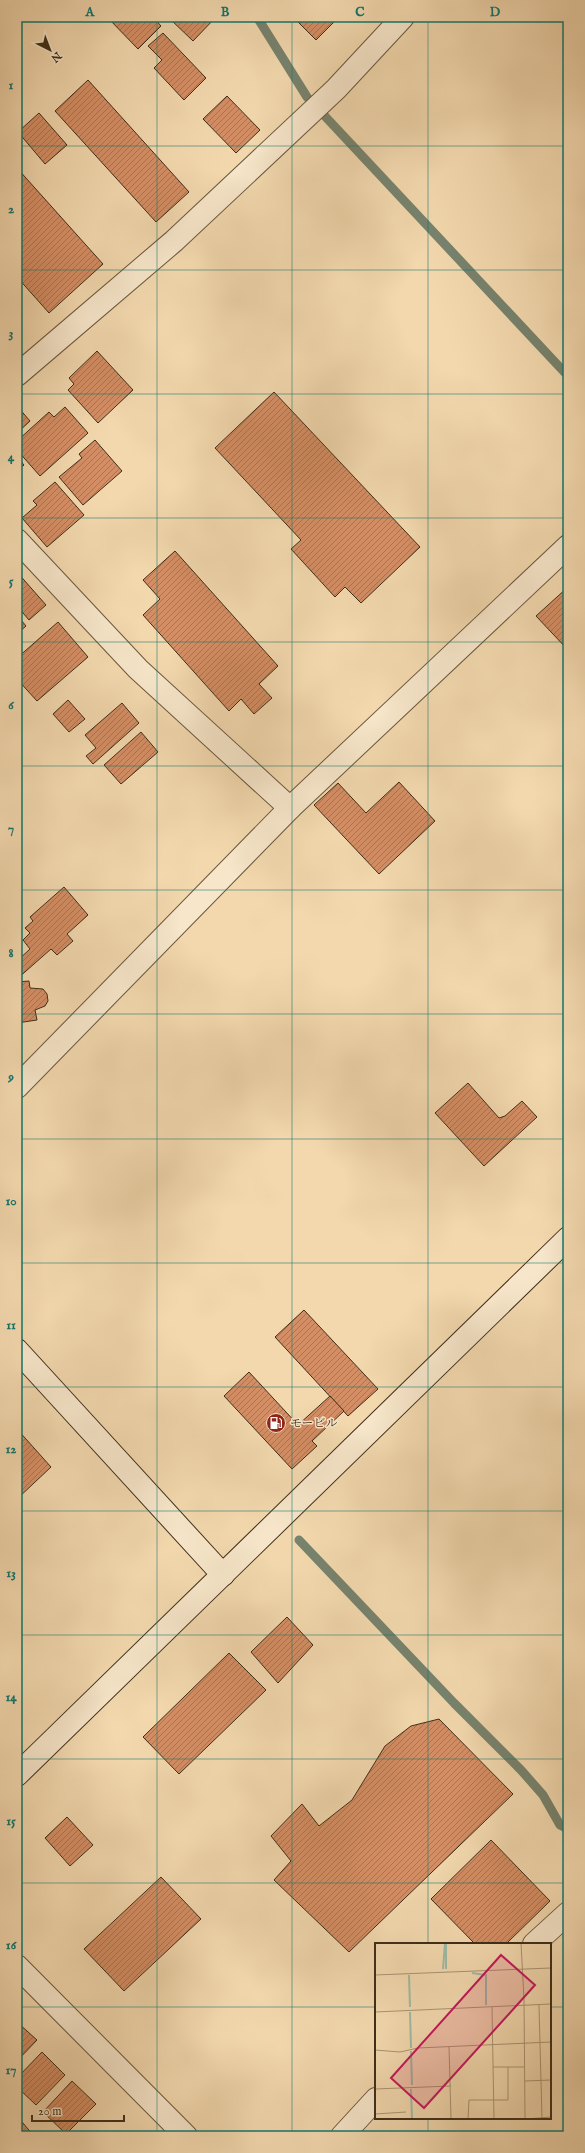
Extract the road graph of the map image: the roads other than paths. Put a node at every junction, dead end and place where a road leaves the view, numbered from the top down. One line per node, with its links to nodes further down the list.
1 (403, 17): 2 (street)
2 (17, 375)
3 (17, 540): 5 (street)
4 (568, 546): 5 (street)
5 (290, 808): 6 (street)
6 (17, 1087)
7 (568, 1238): 9 (street)
8 (17, 1350): 9 (street)
9 (224, 1575): 10 (street)
10 (17, 1775)
11 (568, 1913): 12 (street)
12 (535, 1943)
13 (17, 1966): 15 (street)
14 (375, 2100): 16 (street)
15 (186, 2136)
16 (342, 2136)

